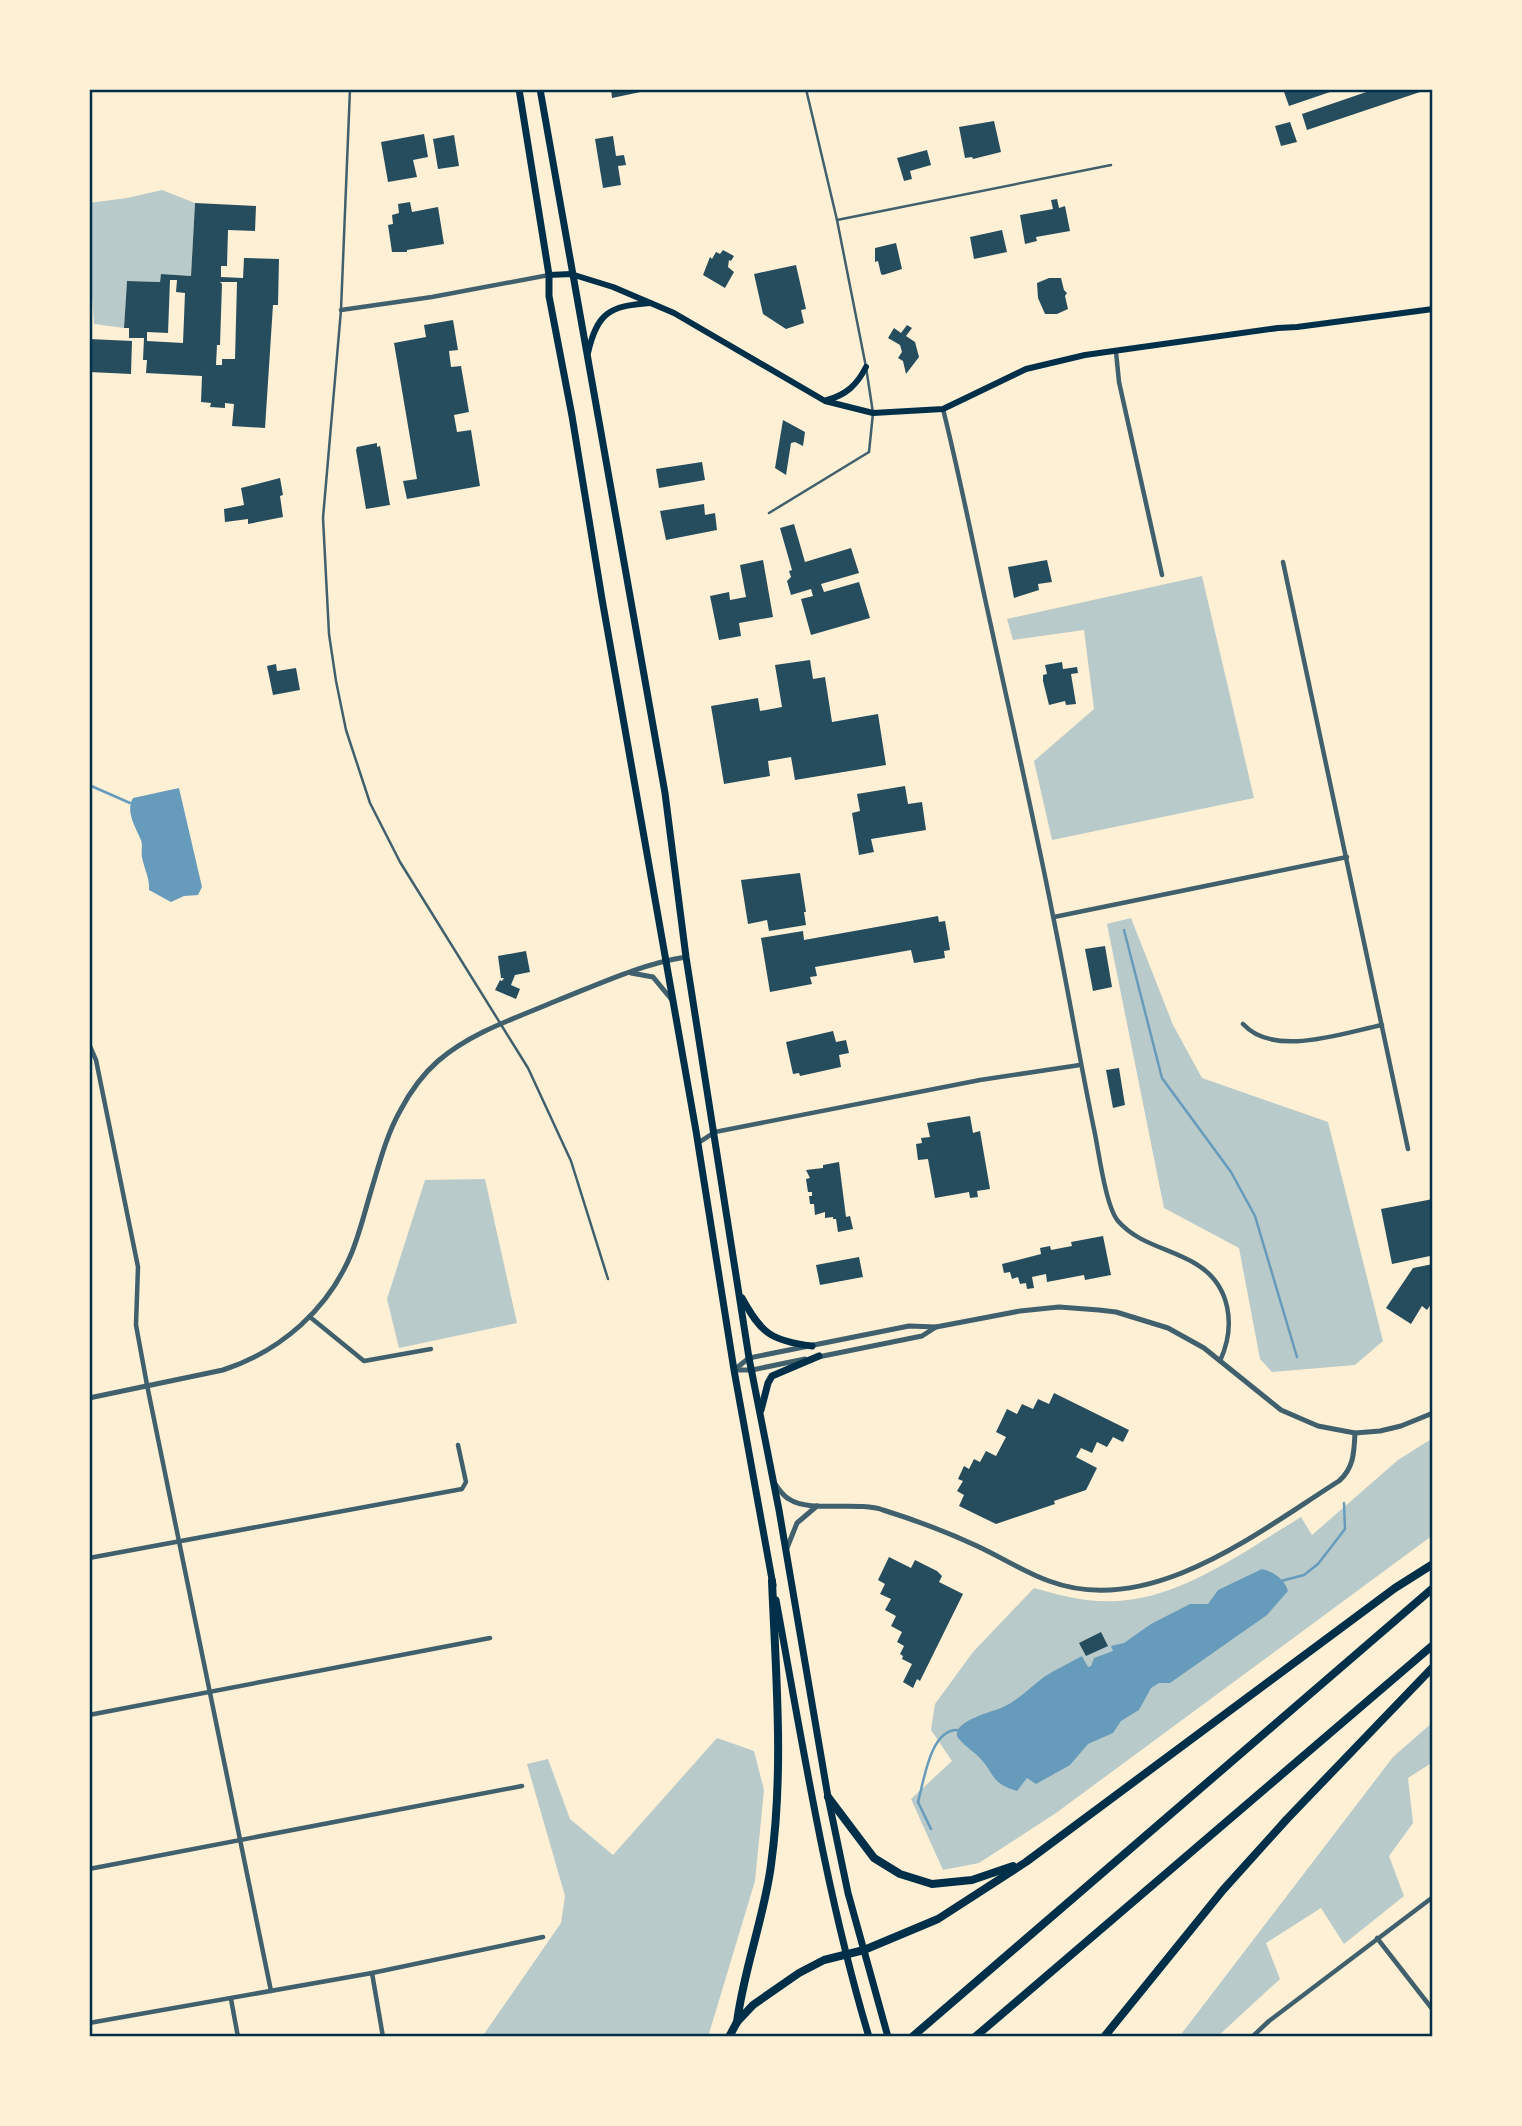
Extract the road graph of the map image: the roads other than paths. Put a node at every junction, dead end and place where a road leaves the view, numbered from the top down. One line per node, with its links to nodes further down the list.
1 (95, 89): 6 (street)
2 (350, 89): 13 (lane)
3 (519, 89): 10 (main road)
4 (540, 89): 9 (main road)
5 (806, 89): 8 (lane)
6 (89, 90)
7 (1111, 165): 8 (lane)
8 (837, 220): 16 (lane)
9 (572, 274): 10 (main road); 11 (main road); 15 (main road)
10 (549, 275): 13 (street); 26 (main road)
11 (652, 303): 15 (main road); 17 (main road)
12 (1433, 309): 14 (main road)
13 (341, 310): 29 (lane)
14 (1116, 352): 18 (main road); 22 (street)
15 (587, 359): 25 (main road)
16 (866, 367): 17 (main road); 19 (lane)
17 (825, 401): 19 (main road)
18 (943, 409): 19 (main road); 24 (street)
19 (873, 413): 20 (lane)
20 (769, 513)
21 (1283, 562): 23 (street)
22 (1162, 575)
23 (1347, 858): 24 (street); 31 (street)
24 (1054, 916): 33 (street)
25 (686, 957): 26 (street); 34 (main road)
26 (665, 960): 27 (street); 28 (main road)
27 (628, 972): 28 (street); 29 (street)
28 (672, 1000): 35 (main road)
29 (502, 1023): 37 (lane); 39 (street)
30 (1243, 1024): 31 (street)
31 (1382, 1025): 36 (street)
32 (89, 1044): 48 (street)
33 (1080, 1065): 34 (street); 45 (street)
34 (715, 1132): 35 (street); 38 (main road)
35 (698, 1143): 46 (main road)
36 (1408, 1149)
37 (608, 1279)
38 (740, 1294): 41 (main road); 44 (main road)
39 (310, 1317): 42 (street); 48 (street)
40 (936, 1327): 41 (street); 43 (street); 45 (street)
41 (812, 1346): 44 (street)
42 (431, 1349)
43 (819, 1356): 47 (street); 51 (main road)
44 (750, 1359): 46 (street); 47 (main road)
45 (1220, 1361): 52 (street)
46 (734, 1370): 47 (street); 60 (main road)
47 (752, 1370): 51 (main road)
48 (147, 1385): 49 (street); 56 (street)
49 (89, 1398)
50 (1433, 1413): 52 (street)
51 (760, 1415): 54 (main road)
52 (1355, 1433): 55 (street)
53 (458, 1445): 56 (street)
54 (773, 1480): 55 (street); 57 (main road)
55 (818, 1506): 57 (street)
56 (178, 1542): 58 (street); 65 (street)
57 (786, 1551): 68 (main road)
58 (89, 1558)
59 (1433, 1564): 70 (highway)
60 (772, 1581): 76 (main road); 81 (highway)
61 (1433, 1588): 88 (highway)
62 (490, 1638): 65 (street)
63 (1433, 1645): 89 (highway)
64 (1433, 1667): 90 (highway)
65 (210, 1693): 66 (street); 69 (street)
66 (89, 1715)
67 (522, 1786): 69 (street)
68 (828, 1797): 70 (highway); 75 (main road)
69 (240, 1841): 71 (street); 78 (street)
70 (1026, 1862): 75 (highway)
71 (89, 1869)
72 (1433, 1897): 74 (street)
73 (543, 1937): 77 (street)
74 (1377, 1938): 80 (street); 91 (street)
75 (864, 1950): 76 (highway); 87 (main road)
76 (846, 1955): 81 (highway); 86 (main road)
77 (372, 1973): 78 (street); 84 (street)
78 (271, 1991): 79 (street)
79 (232, 1999): 82 (street); 83 (street)
80 (1433, 2010)
81 (737, 2022): 85 (highway)
82 (89, 2024)
83 (238, 2037)
84 (383, 2037)
85 (729, 2037)
86 (869, 2037)
87 (888, 2037)
88 (912, 2037)
89 (975, 2037)
90 (1104, 2037)
91 (1252, 2037)

